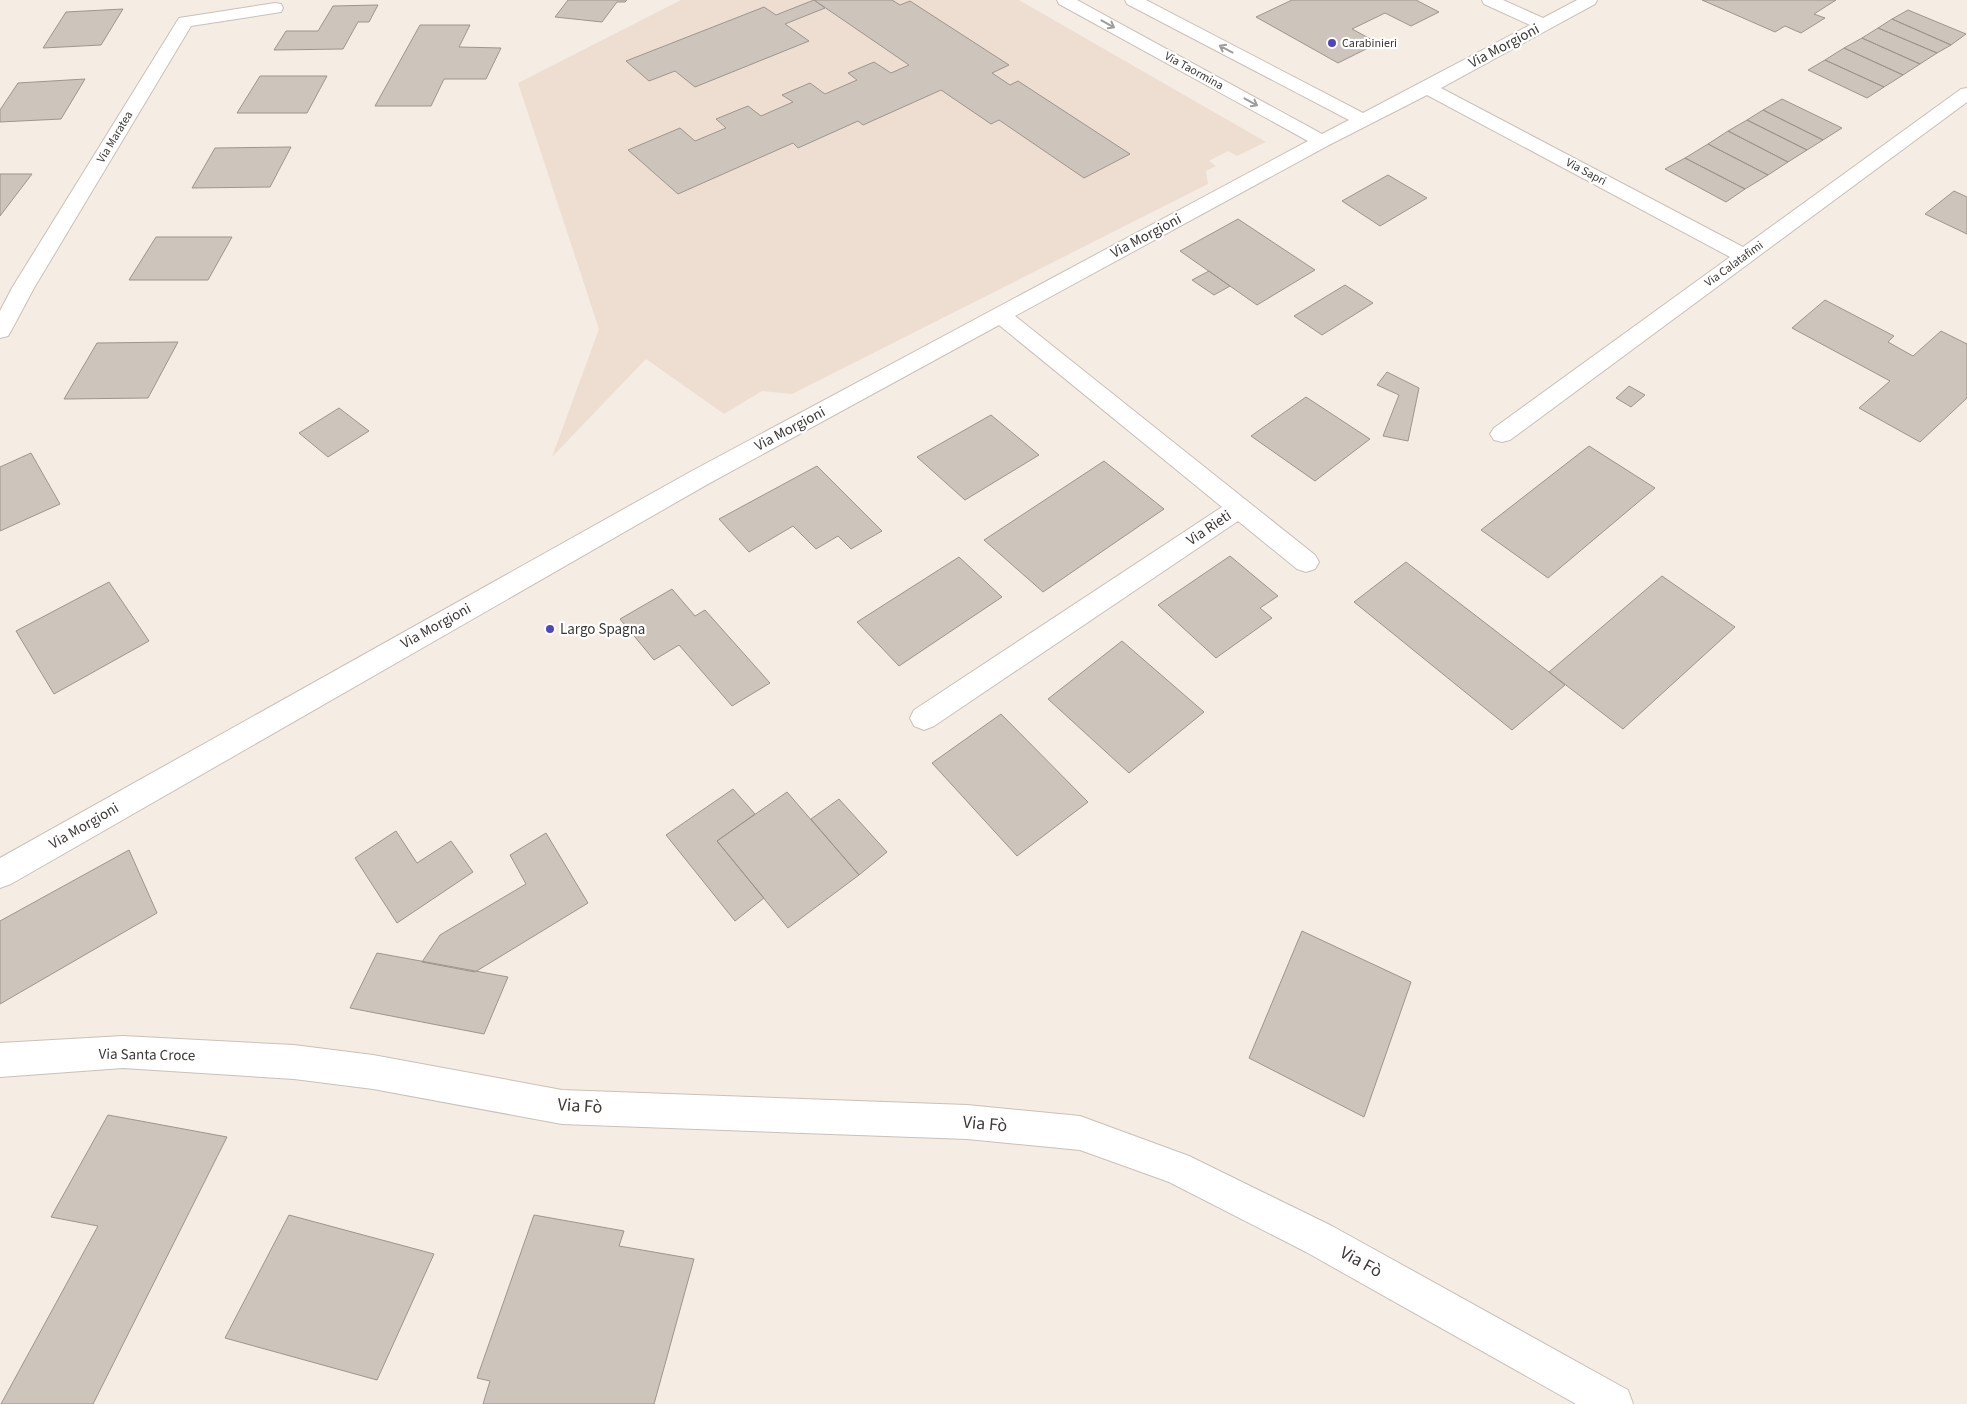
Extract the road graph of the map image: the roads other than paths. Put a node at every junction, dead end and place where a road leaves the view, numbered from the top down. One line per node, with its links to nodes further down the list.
1 (1066, 0): 9 (street, Via Taormina, one-way to 9)
2 (1133, 0): 9 (street, Via Taormina, one-way to 2)
3 (1490, 0): 6 (street)
4 (1588, 0): 6 (street, Via Morgioni)
5 (274, 8): 14 (street, Via Maratea)
6 (1543, 25): 7 (street, Via Morgioni)
7 (1427, 88): 10 (street, Via Morgioni); 12 (street, Via Sapri)
8 (1967, 93): 12 (street, Via Calatafimi)
9 (1297, 106): 10 (street, Via Taormina); 11 (street, Via Taormina)
10 (1362, 120): 11 (street, Via Morgioni)
11 (1322, 141): 15 (street, Via Morgioni)
12 (1744, 256): 17 (street, Via Calatafimi)
13 (0, 287): 14 (street)
14 (23, 288): 16 (street, Via Maratea)
15 (1000, 315): 18 (street, Via Rieti); 21 (street, Via Morgioni)
16 (0, 331)
17 (1502, 434)
18 (1239, 508): 19 (street); 20 (street, Via Rieti)
19 (1306, 562)
20 (924, 718)
21 (0, 874)
22 (0, 1060): 23 (street, Via Santa Croce)
23 (294, 1062): 24 (street, Via Fò)
24 (1614, 1404)

